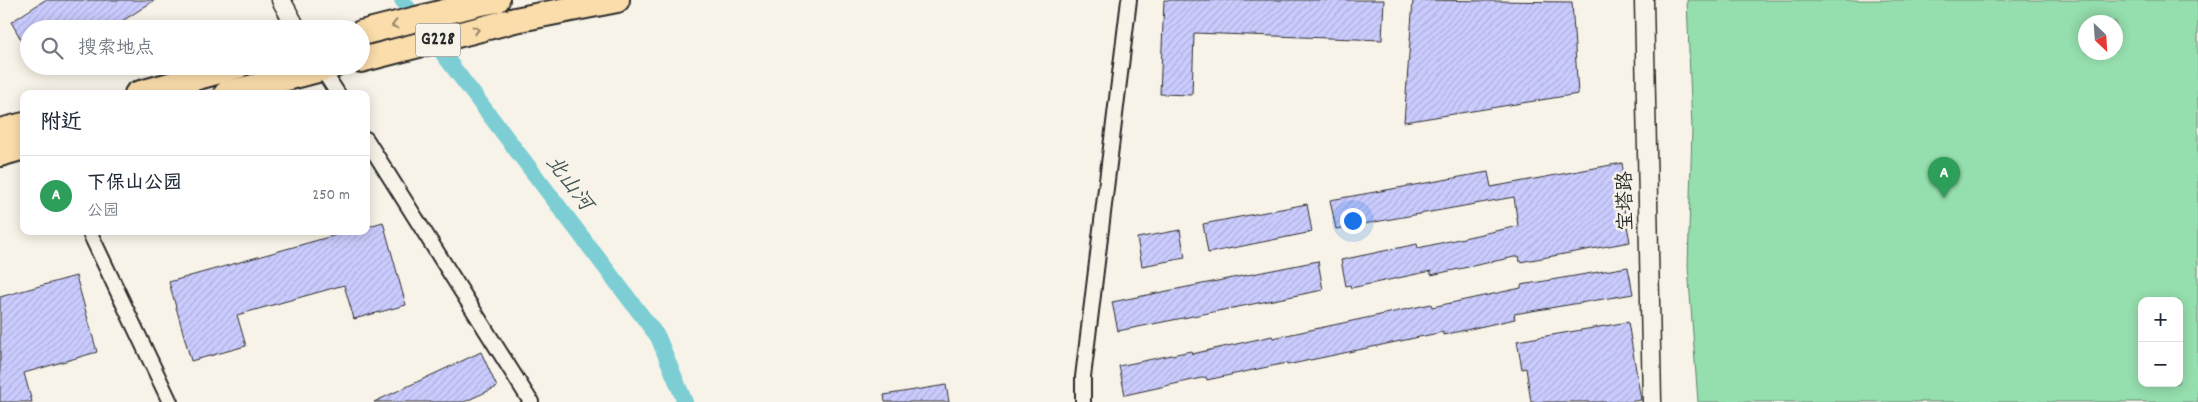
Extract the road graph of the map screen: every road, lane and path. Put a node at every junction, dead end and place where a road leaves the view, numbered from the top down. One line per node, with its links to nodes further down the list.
1 (281, 0): 6 (street)
2 (617, 0): 8 (highway, G228, one-way to 2)
3 (1129, 0): 23 (street)
4 (1644, 0): 24 (street, 宝塔路)
5 (486, 2): 7 (highway, G228, one-way to 7)
6 (292, 20)
7 (370, 31)
8 (370, 58)
9 (206, 75): 12 (highway)
10 (296, 75): 13 (highway)
11 (329, 75): 14 (street)
12 (151, 90)
13 (241, 90)
14 (336, 90)
15 (20, 126): 16 (highway)
16 (0, 131)
17 (370, 145): 22 (street)
18 (20, 148): 19 (highway)
19 (0, 154)
20 (91, 235): 21 (street)
21 (170, 402)
22 (531, 402)
23 (1084, 402)
24 (1652, 402)

